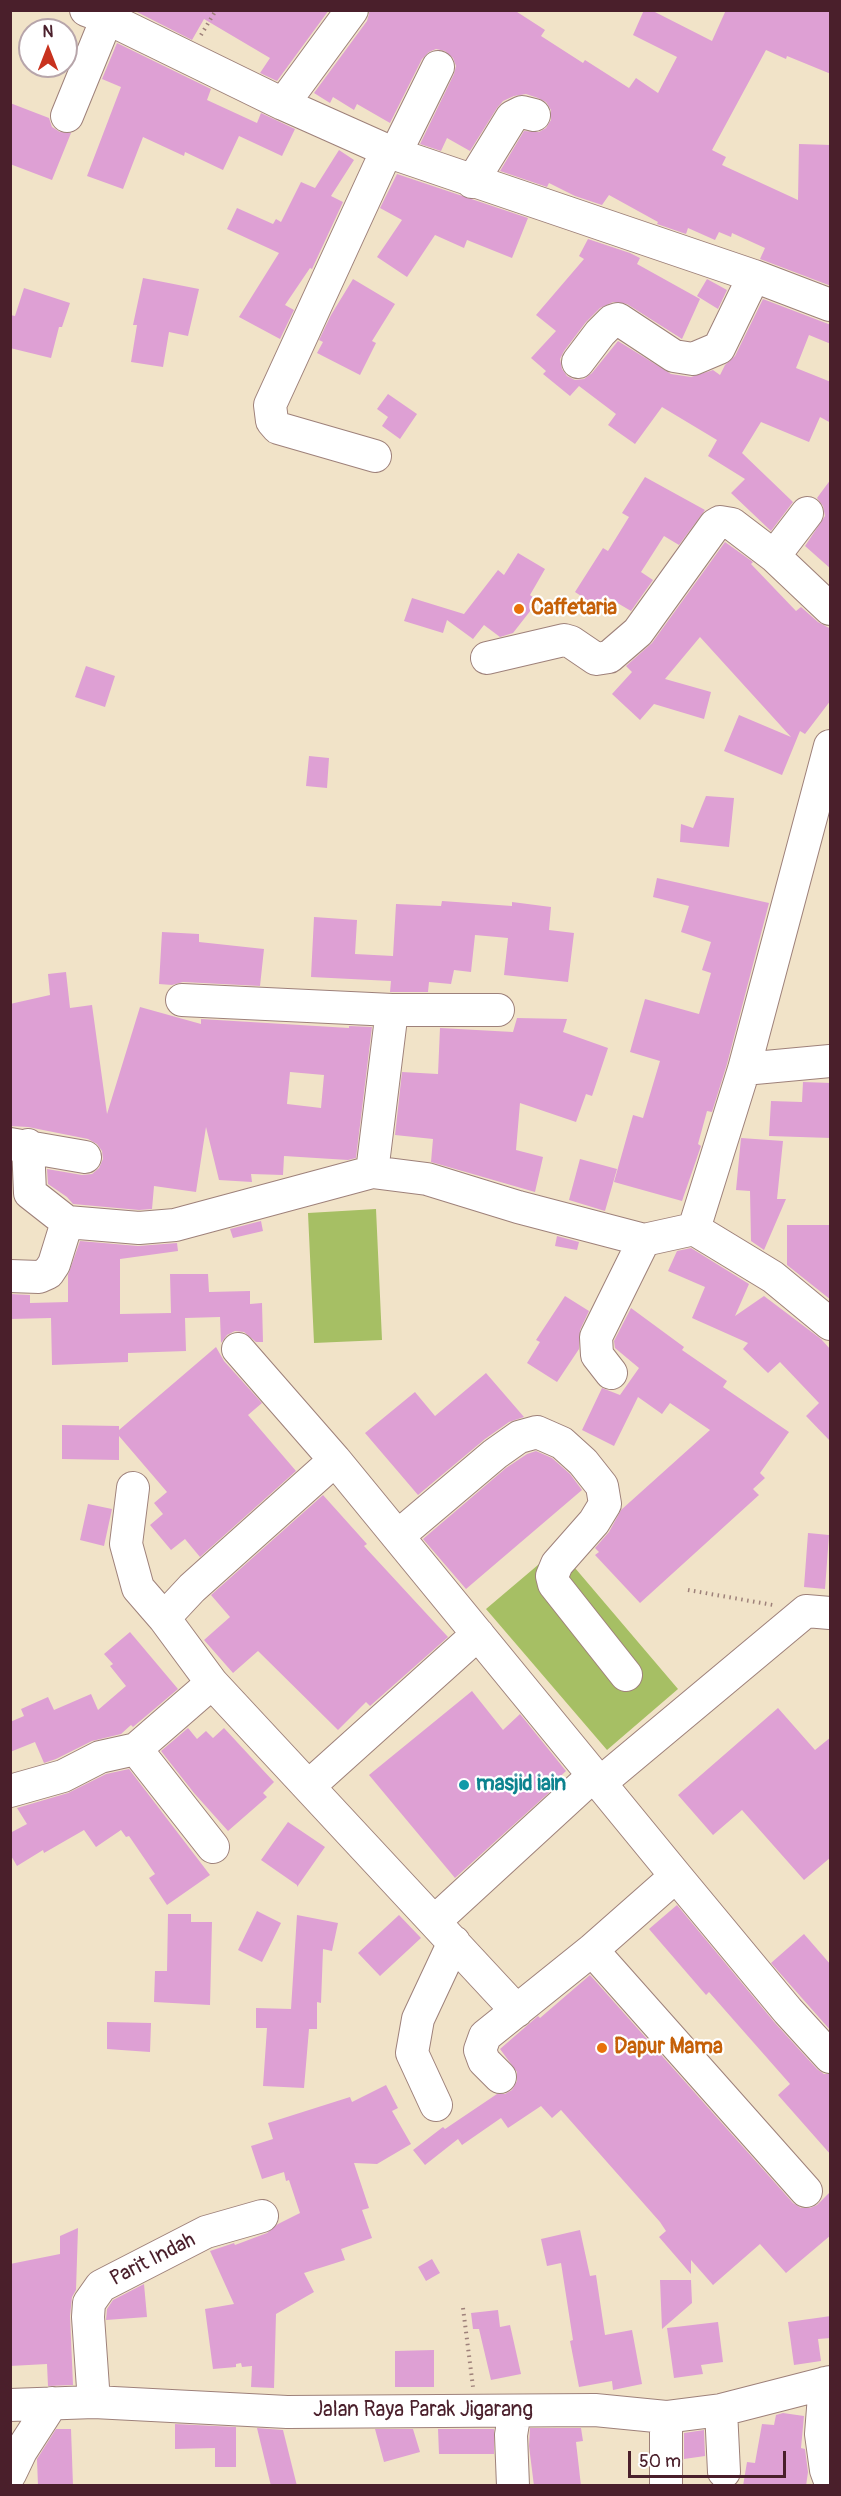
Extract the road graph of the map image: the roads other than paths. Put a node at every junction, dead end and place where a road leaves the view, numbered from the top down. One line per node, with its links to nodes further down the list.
1 (352, 10): 4 (street)
2 (96, 14): 4 (street); 6 (street)
3 (438, 67): 7 (street)
4 (283, 105): 7 (street)
5 (534, 115): 8 (street)
6 (67, 116)
7 (391, 152): 8 (street); 12 (street)
8 (472, 182): 9 (street)
9 (754, 276): 10 (street); 11 (street)
10 (831, 305)
11 (578, 363)
12 (375, 456)
13 (807, 513): 14 (street)
14 (774, 556): 15 (street); 16 (street)
15 (831, 609)
16 (487, 658)
17 (831, 747): 22 (street)
18 (182, 1000): 19 (street)
19 (392, 1010): 20 (street); 25 (street)
20 (498, 1010)
21 (831, 1061): 22 (street)
22 (744, 1069): 27 (street)
23 (19, 1144): 24 (street); 26 (street)
24 (85, 1157)
25 (372, 1172): 26 (street); 28 (street)
26 (67, 1222): 29 (street)
27 (694, 1229): 28 (street); 30 (street)
28 (644, 1240): 32 (street)
29 (10, 1276)
30 (831, 1324)
31 (238, 1348): 33 (street)
32 (611, 1373)
33 (335, 1460): 35 (street); 37 (street)
34 (133, 1488): 37 (street)
35 (398, 1536): 38 (street); 39 (street)
36 (818, 1612): 42 (street)
37 (164, 1618): 40 (street)
38 (478, 1634): 42 (street); 43 (street)
39 (626, 1675)
40 (212, 1683): 41 (street); 43 (street)
41 (136, 1749): 44 (street); 45 (street)
42 (597, 1779): 46 (street); 47 (street)
43 (309, 1786): 47 (street)
44 (10, 1791)
45 (213, 1847)
46 (676, 1876): 48 (street); 50 (street)
47 (445, 1931): 49 (street); 52 (street)
48 (592, 1950): 49 (street); 53 (street)
49 (517, 2011): 51 (street)
50 (831, 2057)
51 (500, 2077)
52 (436, 2105)
53 (806, 2191)
54 (262, 2216): 56 (street, Parit Indah)
55 (828, 2382): 59 (street, Jalan Raya Parak Jigarang); 64 (street)
56 (94, 2402): 57 (street, Jalan Raya Parak Jigarang); 60 (street, Jalan Raya Parak Jigarang)
57 (52, 2403): 58 (street, Jalan Raya Parak Jigarang); 63 (street)
58 (10, 2405)
59 (721, 2410): 61 (street, Jalan Raya Parak Jigarang); 62 (street)
60 (515, 2411): 61 (street, Jalan Raya Parak Jigarang); 65 (street)
61 (666, 2417): 66 (street)
62 (724, 2472)
63 (10, 2474)
64 (831, 2481)
65 (513, 2486)
66 (666, 2486)

